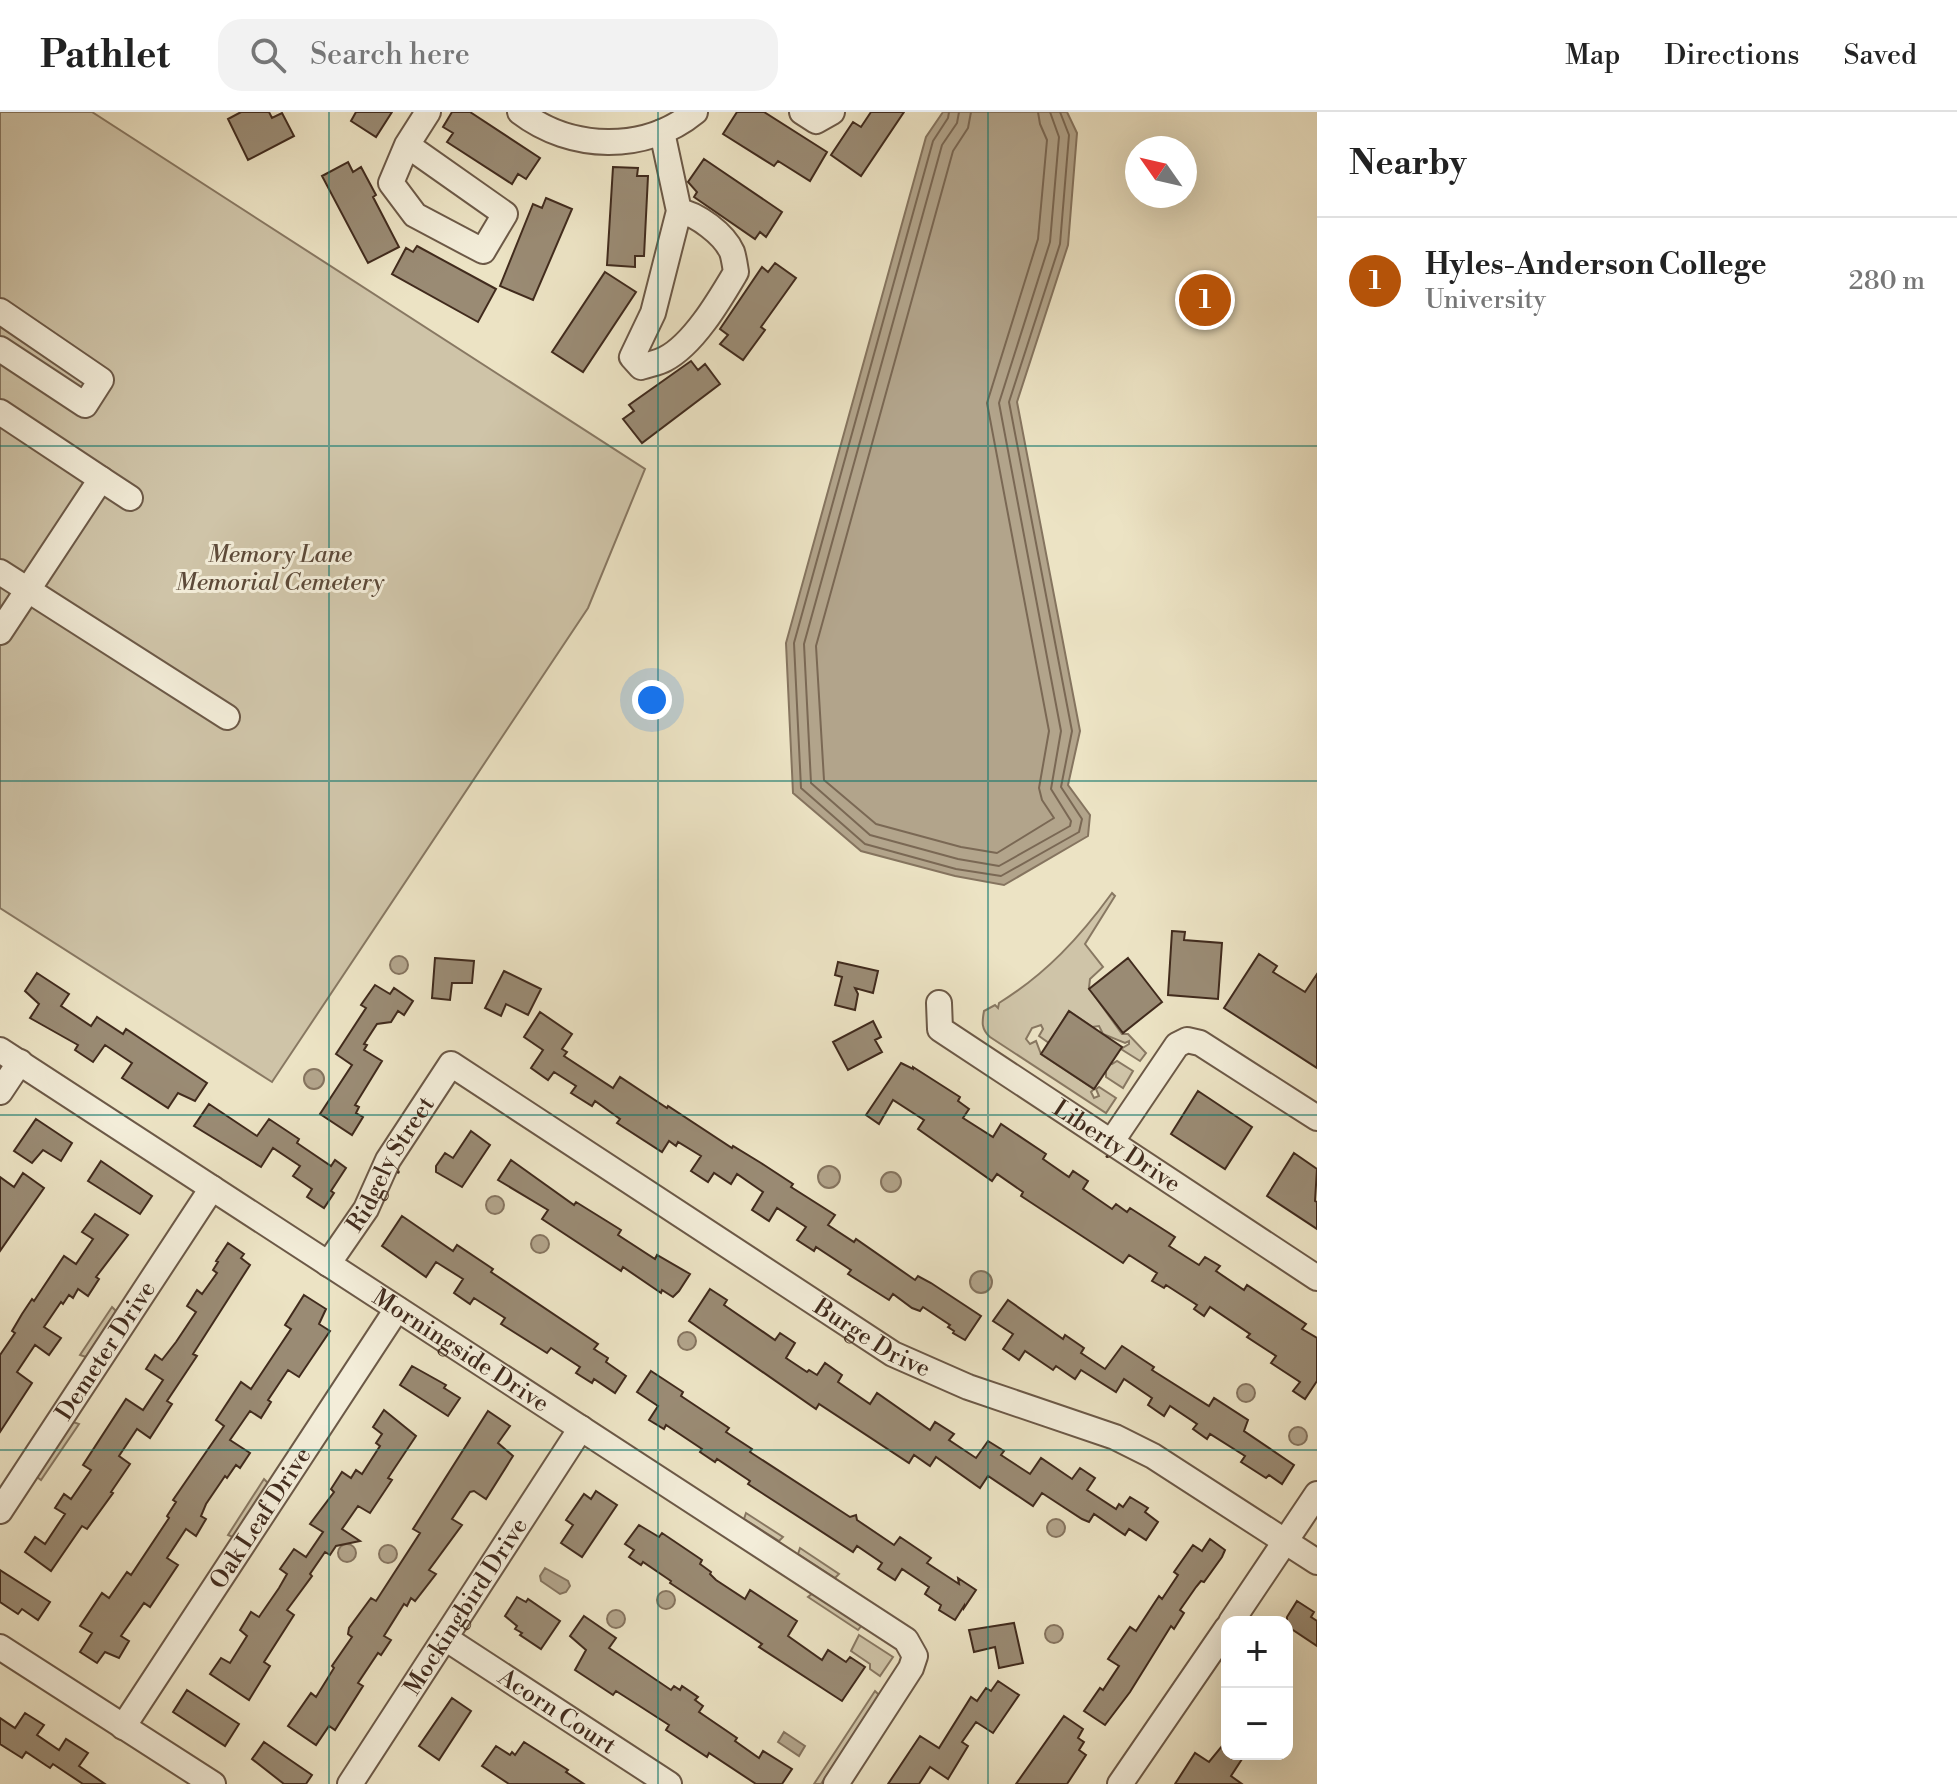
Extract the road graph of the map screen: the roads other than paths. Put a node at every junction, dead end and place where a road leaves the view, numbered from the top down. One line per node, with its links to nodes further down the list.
1 (428, 112): 7 (street)
2 (520, 112): 6 (street)
3 (695, 112): 6 (street)
4 (802, 112): 5 (street)
5 (832, 112)
6 (662, 132): 8 (street)
7 (407, 145): 7 (street)
8 (679, 211): 8 (street)
9 (0, 311): 10 (street)
10 (0, 349)
11 (0, 412): 12 (street)
12 (101, 479): 13 (street); 15 (street)
13 (130, 498)
14 (0, 572): 15 (street)
15 (28, 590): 16 (street); 17 (street)
16 (0, 632)
17 (227, 717)
18 (939, 1003): 23 (street, Liberty Drive)
19 (10, 1056): 21 (street); 24 (street, Morningside Drive)
20 (451, 1064): 25 (street, Ridgely Street); 31 (street, Burge Drive)
21 (0, 1092)
22 (1317, 1118): 23 (street)
23 (1112, 1141): 26 (street, Liberty Drive)
24 (212, 1188): 25 (street, Morningside Drive); 30 (street, Demeter Drive)
25 (328, 1264): 27 (street, Morningside Drive)
26 (1317, 1278)
27 (397, 1309): 28 (street, Morningside Drive); 37 (street, Oak Leaf Drive)
28 (581, 1428): 35 (street, Mockingbird Drive); 41 (street, Morningside Drive)
29 (1317, 1494): 31 (street)
30 (0, 1511)
31 (1286, 1541): 32 (street, Burge Drive); 33 (street)
32 (1317, 1562)
33 (1235, 1616)
34 (1221, 1637): 42 (street)
35 (445, 1638): 39 (street, Mockingbird Drive); 40 (street, Acorn Court)
36 (0, 1647): 37 (street)
37 (123, 1727): 38 (street)
38 (213, 1784)
39 (350, 1784)
40 (669, 1784)
41 (836, 1784)
42 (1120, 1784)

